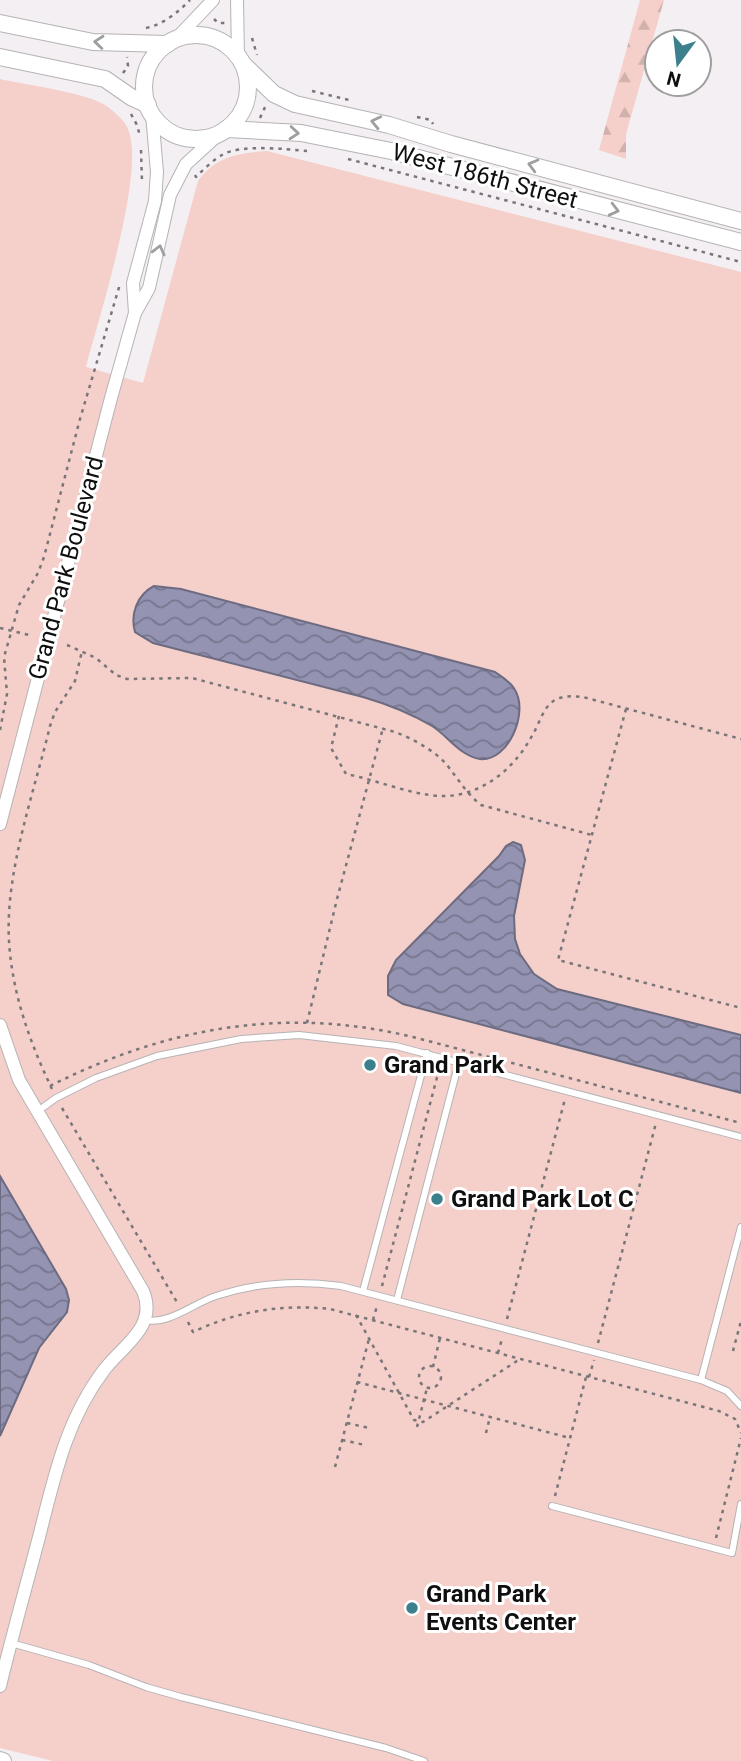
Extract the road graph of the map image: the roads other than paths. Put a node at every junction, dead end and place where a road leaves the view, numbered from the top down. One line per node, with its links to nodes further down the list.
1 (212, 0): 4 (street)
2 (237, 0): 6 (street)
3 (0, 23): 4 (street, one-way to 3)
4 (172, 42): 6 (street); 7 (street)
5 (0, 57): 7 (street)
6 (246, 59): 8 (street); 9 (street, West 186th Street, one-way to 6)
7 (150, 110): 8 (street); 11 (street, Grand Park Boulevard)
8 (224, 131): 10 (street, West 186th Street, one-way to 10); 11 (street, Grand Park Boulevard, one-way to 8)
9 (741, 220)
10 (741, 242)
11 (135, 313): 12 (street, Grand Park Boulevard)
12 (0, 824)
13 (0, 1025): 16 (street)
14 (427, 1053): 15 (lane); 16 (lane); 19 (lane)
15 (459, 1062): 17 (lane); 20 (lane)
16 (37, 1112): 21 (street)
17 (741, 1137)
18 (741, 1227): 22 (lane)
19 (363, 1291): 20 (lane); 21 (lane)
20 (397, 1300): 22 (lane)
21 (145, 1320): 26 (street)
22 (701, 1380): 23 (lane)
23 (741, 1406)
24 (741, 1504): 25 (lane)
25 (552, 1506)
26 (11, 1643): 27 (street); 28 (lane)
27 (0, 1686)
28 (424, 1761)

